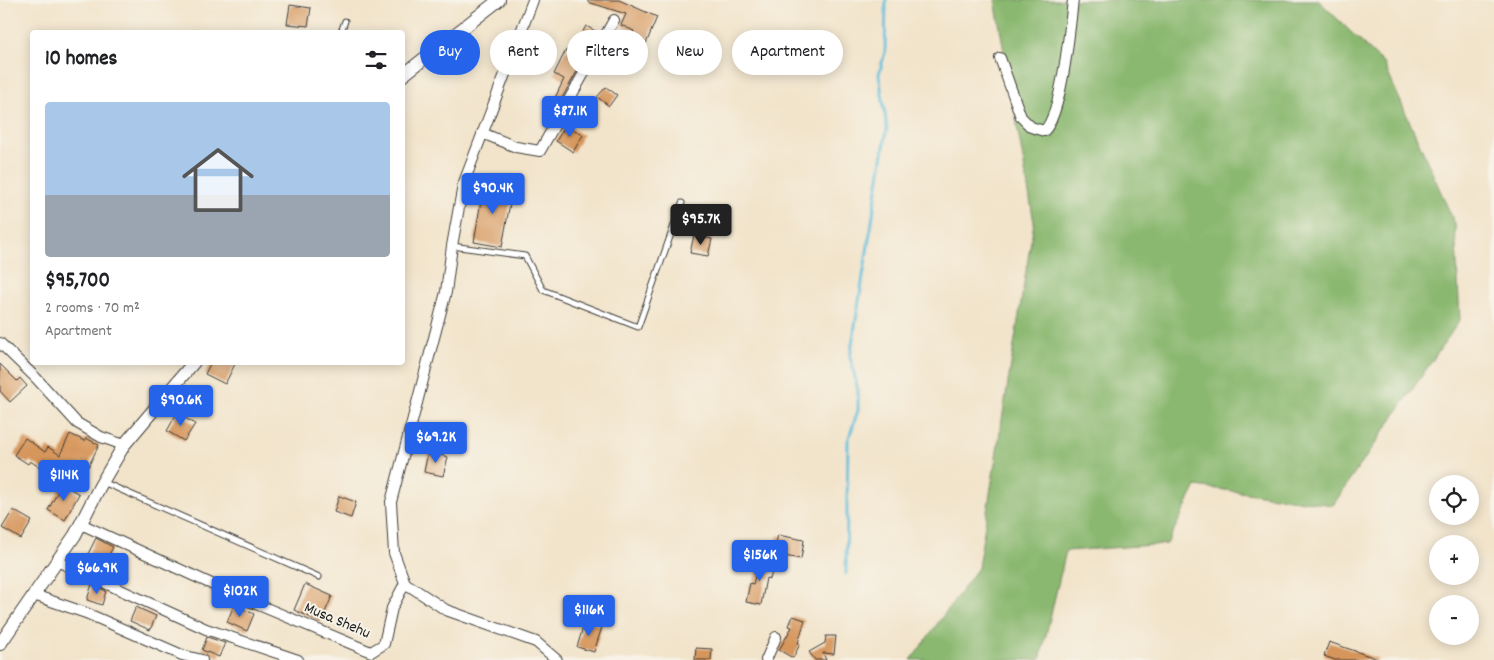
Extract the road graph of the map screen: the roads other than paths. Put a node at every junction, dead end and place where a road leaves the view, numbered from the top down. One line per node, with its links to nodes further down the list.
1 (499, 0): 8 (street)
2 (533, 0): 9 (street)
3 (1072, 0): 7 (street)
4 (614, 20): 9 (street)
5 (345, 21): 6 (lane)
6 (342, 30)
7 (1000, 58)
8 (405, 74)
9 (482, 133): 11 (street)
10 (682, 203): 11 (lane)
11 (452, 246): 19 (street)
12 (0, 343): 14 (street)
13 (191, 365): 14 (street)
14 (124, 445): 15 (street)
15 (103, 482): 16 (street); 18 (lane)
16 (81, 524): 17 (street); 19 (street, Musa Shehu)
17 (57, 561): 20 (street); 24 (street)
18 (318, 577)
19 (405, 583): 25 (street)
20 (34, 595): 22 (street); 23 (street)
21 (776, 637): 26 (street)
22 (0, 644)
23 (202, 660)
24 (298, 660)
25 (557, 660)
26 (766, 660)

